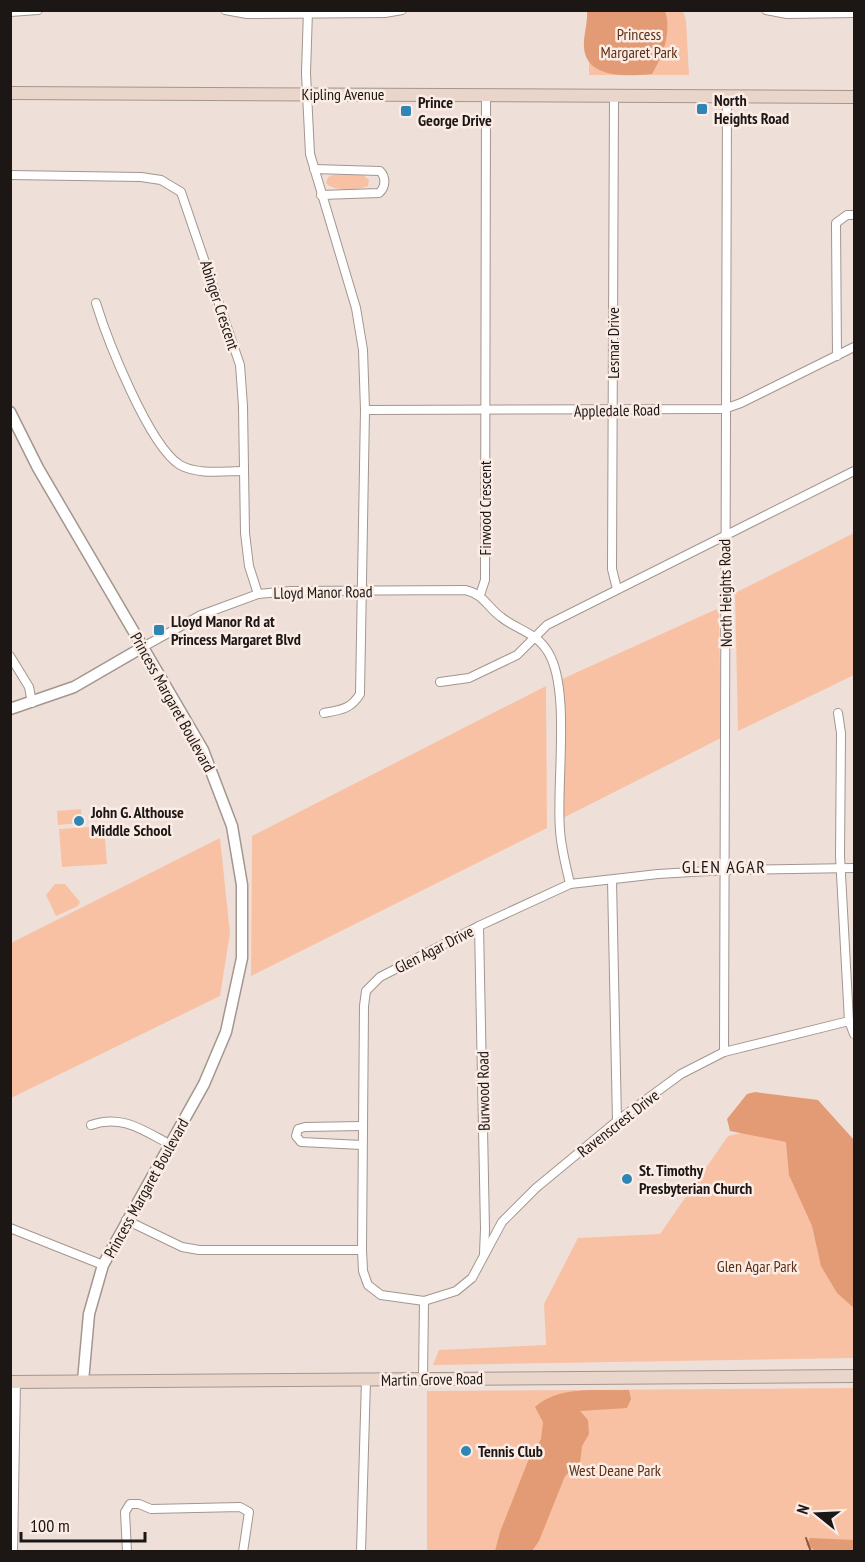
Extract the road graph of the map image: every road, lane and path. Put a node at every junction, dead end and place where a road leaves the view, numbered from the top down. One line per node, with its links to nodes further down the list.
1 (38, 10): 5 (street)
2 (225, 10): 6 (street)
3 (402, 10): 6 (street)
4 (766, 10): 7 (street)
5 (10, 12)
6 (308, 12): 9 (street)
7 (855, 13)
8 (10, 93): 9 (main road, Kipling Avenue)
9 (308, 94): 10 (main road, Kipling Avenue); 14 (street)
10 (486, 95): 11 (main road, Kipling Avenue); 25 (street, Firwood Crescent)
11 (614, 96): 13 (main road, Kipling Avenue); 23 (street, Lesmar Drive)
12 (855, 97): 13 (main road, Kipling Avenue)
13 (727, 98): 21 (street, North Heights Road)
14 (314, 169): 16 (street); 16 (street)
15 (10, 175): 26 (street, Abinger Crescent)
16 (321, 195): 22 (street)
17 (855, 215): 20 (street)
18 (96, 303): 26 (street)
19 (855, 347): 20 (street, Appledale Road)
20 (837, 356): 21 (street, Appledale Road)
21 (724, 409): 23 (street, Appledale Road); 28 (street, North Heights Road)
22 (365, 410): 25 (street, Appledale Road); 32 (street)
23 (613, 410): 25 (street, Appledale Road); 31 (street, Lesmar Drive)
24 (10, 412): 36 (street, Princess Margaret Boulevard)
25 (484, 412): 34 (street, Firwood Crescent)
26 (243, 471): 33 (street, Abinger Crescent)
27 (855, 471): 28 (street)
28 (724, 536): 29 (street); 30 (street, North Heights Road)
29 (706, 545): 30 (street); 31 (street)
30 (725, 558): 44 (street, North Heights Road)
31 (617, 589): 35 (street)
32 (361, 591): 33 (street, Lloyd Manor Road); 34 (street, Lloyd Manor Road); 41 (street)
33 (258, 594): 36 (street, Lloyd Manor Road)
34 (480, 596): 35 (street)
35 (536, 636): 38 (street); 47 (street)
36 (143, 647): 39 (street, Lloyd Manor Road); 55 (street, Princess Margaret Boulevard)
37 (10, 656): 39 (street)
38 (440, 682)
39 (32, 703): 40 (street, Lloyd Manor Road)
40 (10, 709)
41 (324, 713)
42 (838, 713): 45 (street)
43 (855, 868): 45 (street, Glen Agar Drive)
44 (726, 870): 45 (street, Glen Agar Drive); 46 (street, Glen Agar Drive); 51 (street, North Heights Road)
45 (841, 870): 49 (street)
46 (612, 880): 47 (street, Glen Agar Drive); 52 (street)
47 (570, 884): 48 (street, Glen Agar Drive)
48 (479, 926): 54 (street, Glen Agar Drive); 60 (street, Burwood Road)
49 (849, 1021): 50 (street); 51 (street, Ravenscrest Drive)
50 (855, 1034)
51 (724, 1052): 52 (street, Ravenscrest Drive)
52 (617, 1121): 60 (street, Ravenscrest Drive)
53 (91, 1125): 55 (street)
54 (362, 1126): 56 (street, Glen Agar Drive); 56 (street)
55 (170, 1144): 57 (street, Princess Margaret Boulevard)
56 (362, 1145): 59 (street, Glen Agar Drive)
57 (126, 1220): 59 (street); 61 (street, Princess Margaret Boulevard)
58 (10, 1228): 61 (street)
59 (362, 1250): 62 (street, Glen Agar Drive)
60 (483, 1257): 62 (street, Ravenscrest Drive)
61 (103, 1265): 66 (street, Princess Margaret Boulevard)
62 (424, 1301): 64 (street)
63 (855, 1376): 64 (main road, Martin Grove Road)
64 (423, 1379): 65 (main road, Martin Grove Road)
65 (366, 1380): 66 (main road, Martin Grove Road); 72 (street)
66 (83, 1381): 67 (main road, Martin Grove Road)
67 (13, 1382): 68 (street)
68 (12, 1499): 69 (street)
69 (13, 1551)
70 (127, 1551): 71 (street)
71 (243, 1551)
72 (361, 1551)

